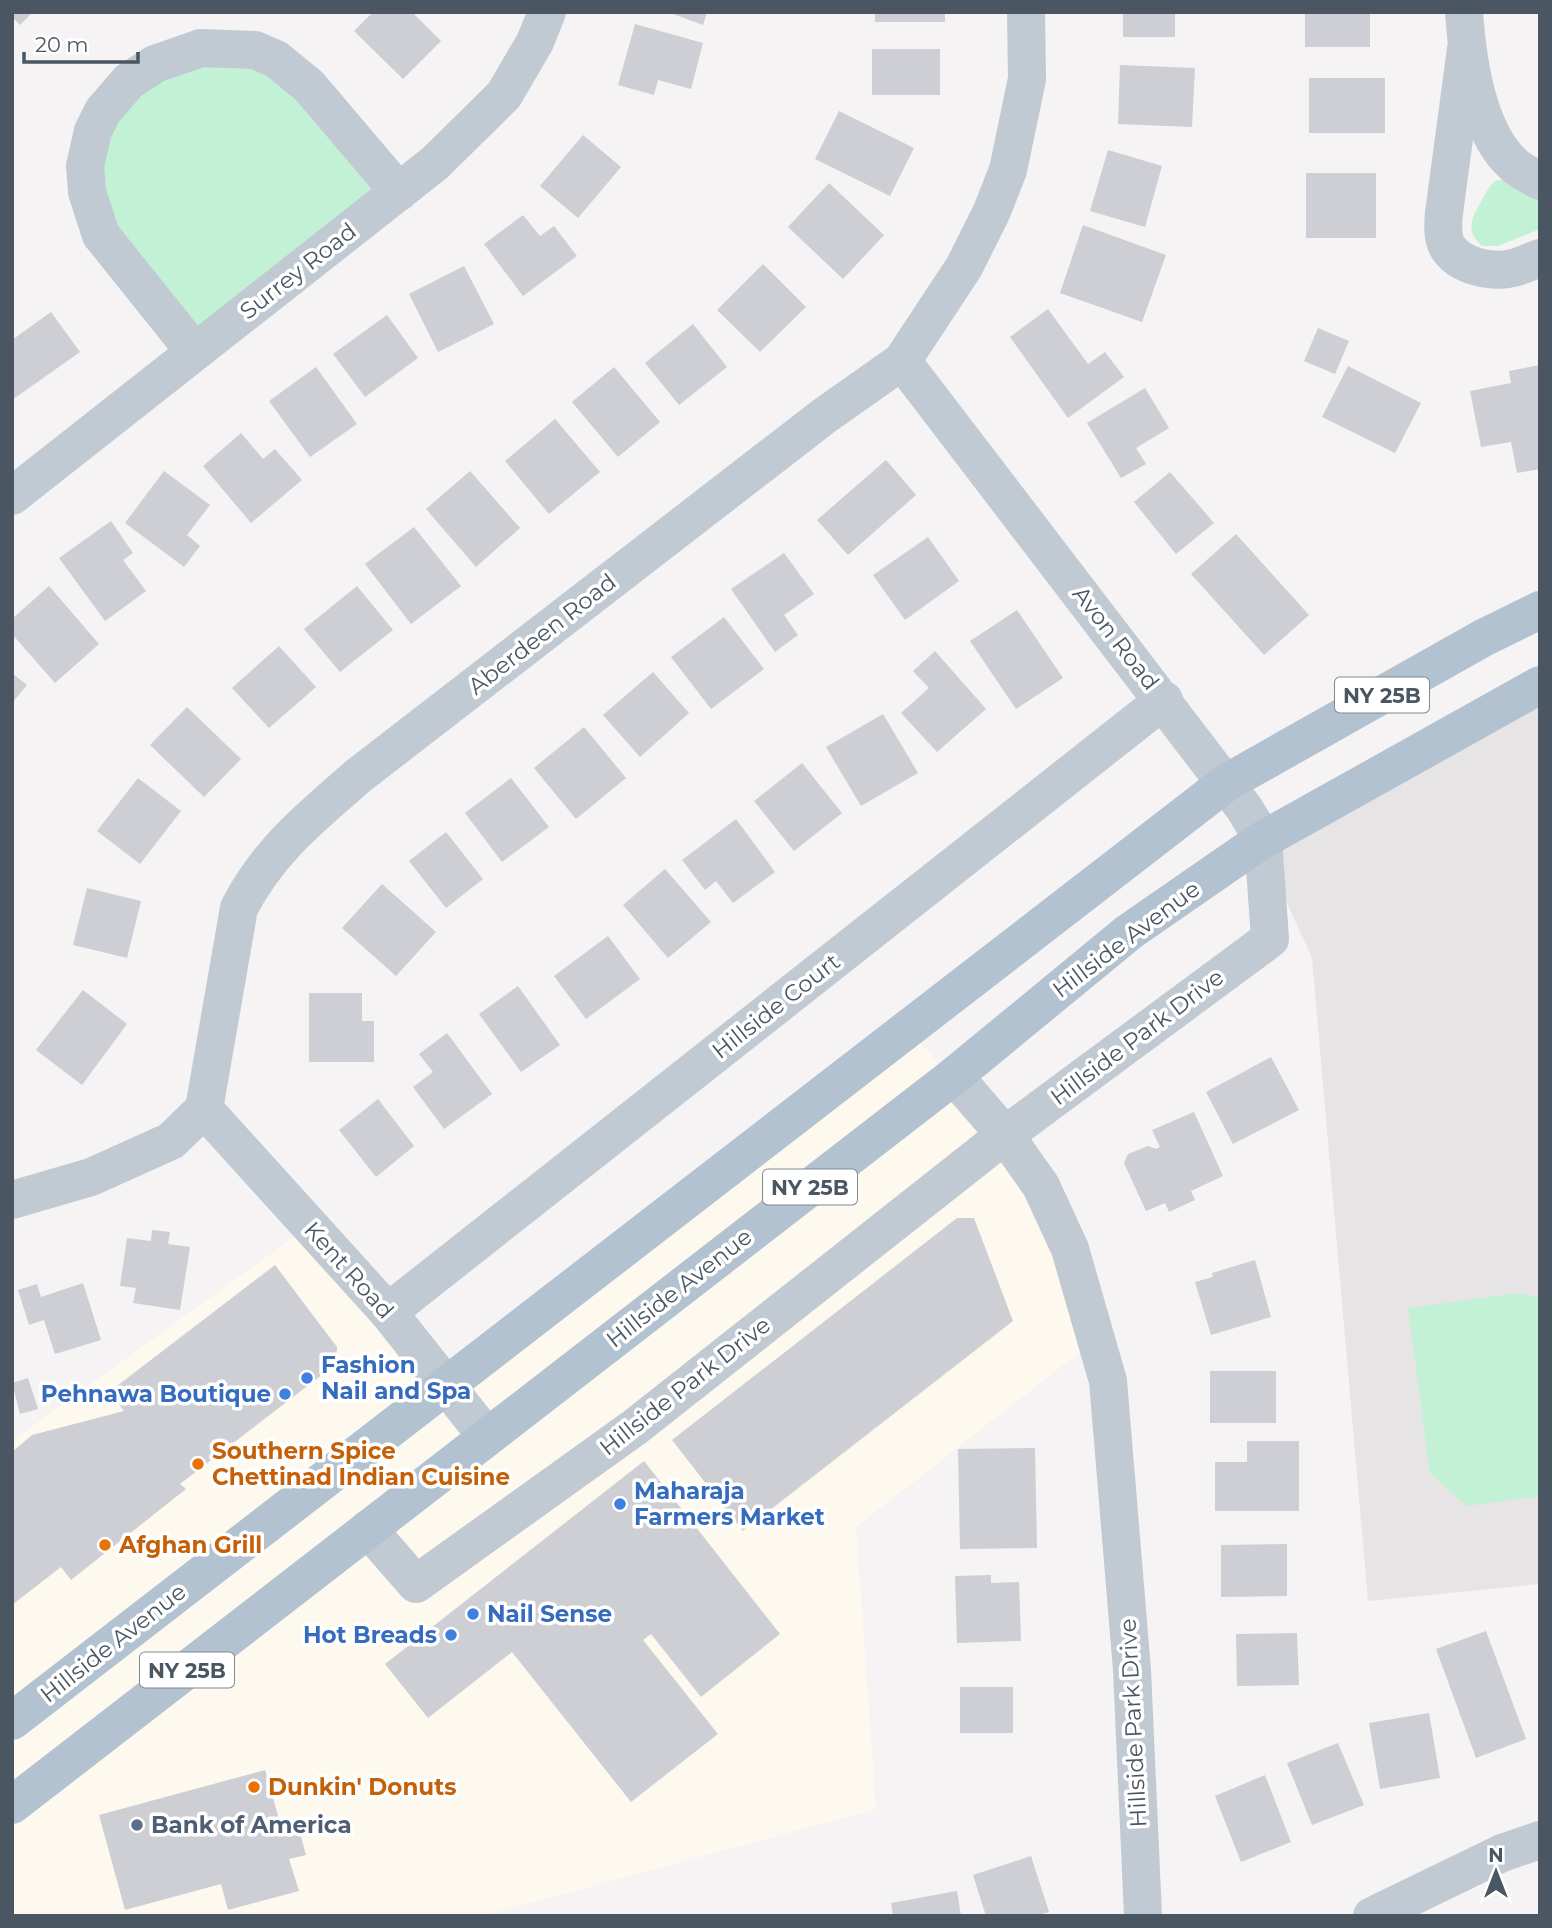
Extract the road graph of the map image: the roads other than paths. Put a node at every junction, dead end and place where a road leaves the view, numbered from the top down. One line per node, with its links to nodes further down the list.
1 (547, 12): 5 (street, Surrey Road)
2 (1026, 12): 8 (street, Aberdeen Road)
3 (1465, 31): 4 (street); 6 (street)
4 (1540, 181)
5 (400, 192): 7 (street, Surrey Road); 7 (street)
6 (1540, 258)
7 (194, 351): 9 (street, Surrey Road)
8 (902, 361): 12 (street, Avon Road); 17 (street, Aberdeen Road)
9 (12, 496)
10 (1540, 610): 13 (main road, Hillside Avenue / NY 25B)
11 (1540, 685): 14 (main road, Hillside Avenue / NY 25B)
12 (1164, 700): 13 (street, Avon Road); 20 (street, Hillside Court)
13 (1226, 783): 14 (street, Avon Road); 21 (main road, Hillside Avenue / NY 25B)
14 (1263, 839): 15 (street, Avon Road); 16 (main road, Hillside Avenue / NY 25B)
15 (1269, 939): 18 (street, Hillside Park Drive)
16 (954, 1076): 18 (street, Hillside Park Drive); 22 (main road, Hillside Avenue / NY 25B)
17 (204, 1109): 19 (street); 20 (street, Kent Road)
18 (1005, 1135): 23 (street, Hillside Park Drive); 27 (street, Hillside Park Drive)
19 (12, 1200)
20 (388, 1312): 21 (street, Kent Road)
21 (445, 1386): 22 (street, Kent Road); 24 (main road, Hillside Avenue / NY 25B)
22 (487, 1437): 23 (main road, Hillside Avenue / NY 25B)
23 (368, 1529): 25 (main road, Hillside Avenue / NY 25B)
24 (12, 1721)
25 (12, 1805)
26 (1540, 1840): 28 (street)
27 (1143, 1916)
28 (1371, 1916)

